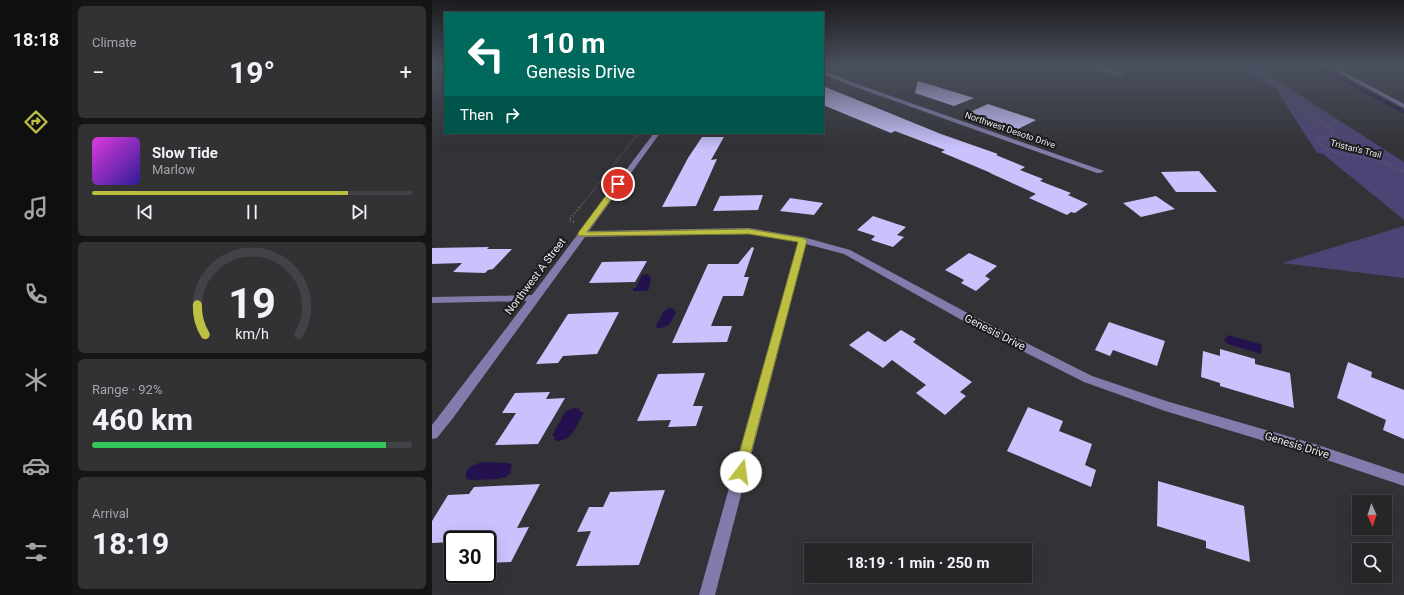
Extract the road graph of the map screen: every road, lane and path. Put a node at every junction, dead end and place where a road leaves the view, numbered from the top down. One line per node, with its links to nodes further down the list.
1 (877, 93): 7 (street, Northwest Desoto Drive)
2 (1286, 93): 8 (path, Tristan's Trail)
3 (1379, 93): 4 (street)
4 (1404, 106)
5 (638, 134): 9 (path)
6 (655, 134): 10 (street, Northwest A Street)
7 (1100, 171)
8 (1404, 172)
9 (574, 222)
10 (581, 234): 11 (street, Genesis Drive); 12 (street, Northwest A Street)
11 (803, 240): 15 (street, Genesis Drive); 16 (street)
12 (533, 298): 13 (street); 14 (street, Northwest A Street)
13 (432, 300)
14 (432, 434)
15 (1404, 480)
16 (707, 595)

